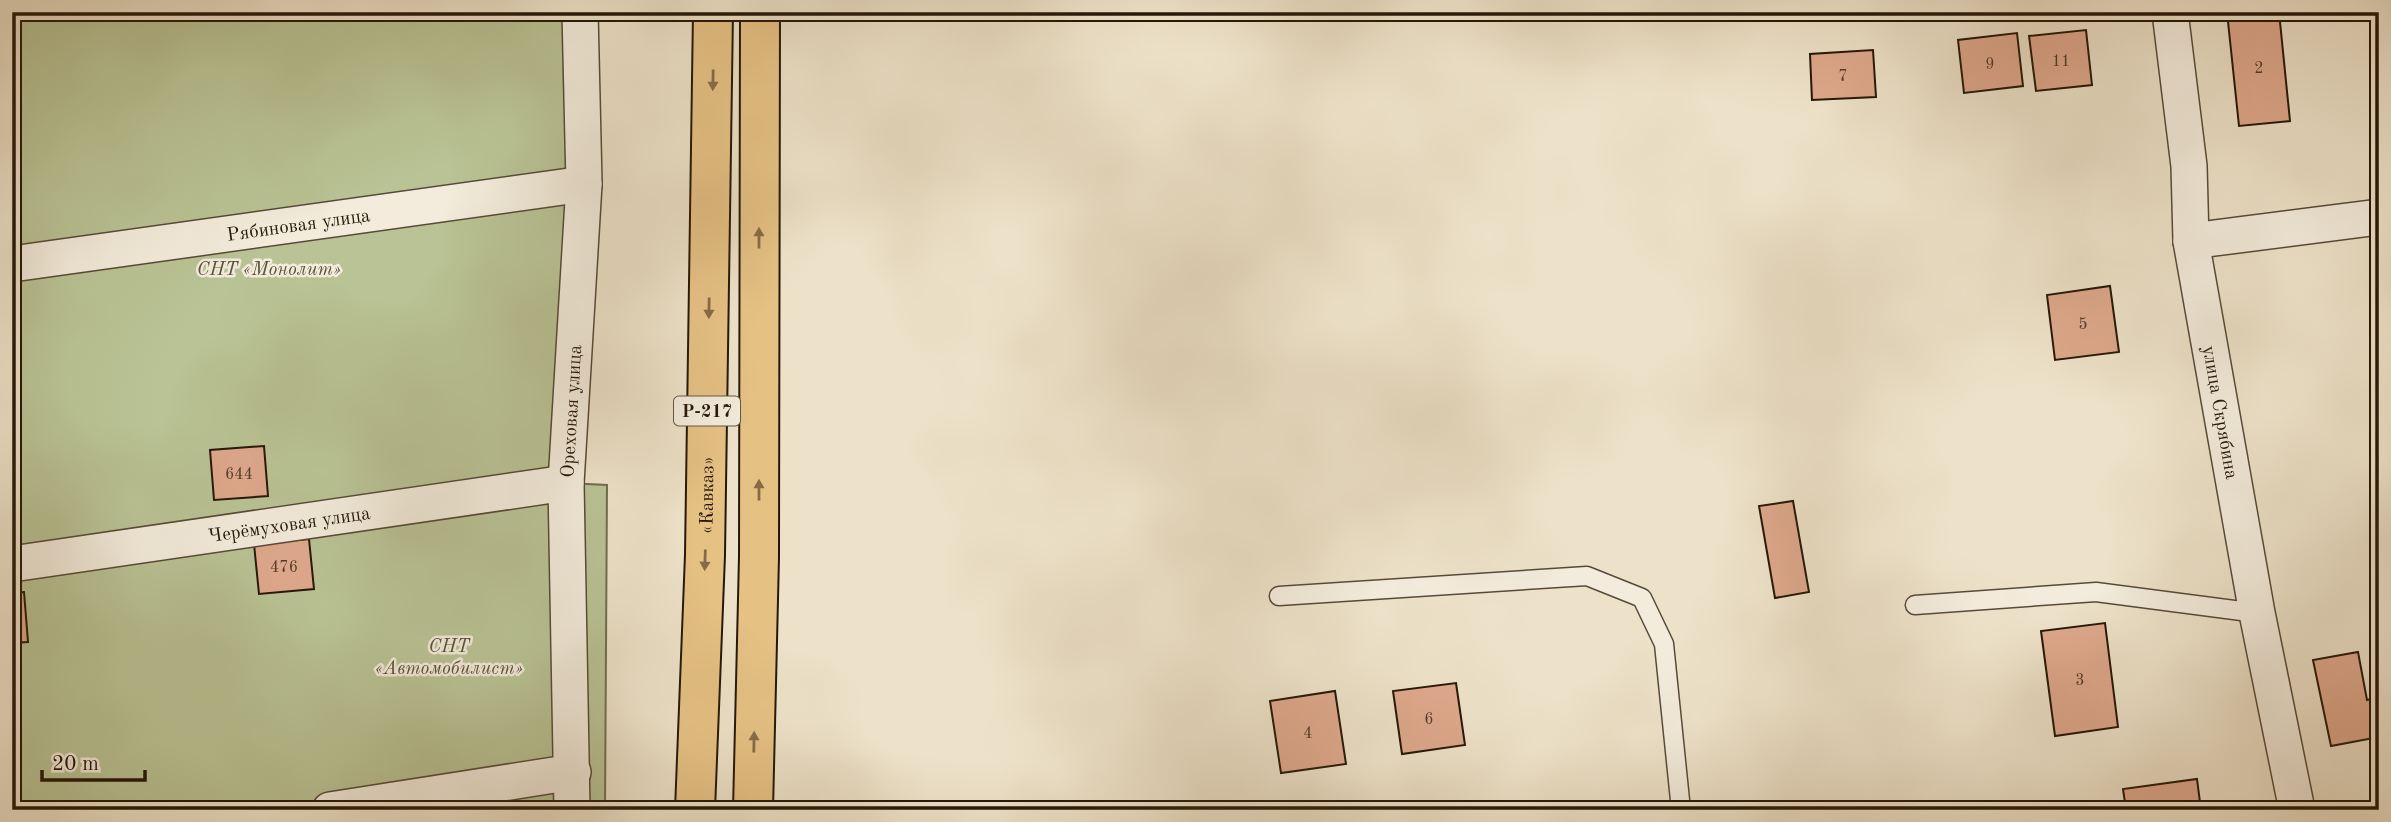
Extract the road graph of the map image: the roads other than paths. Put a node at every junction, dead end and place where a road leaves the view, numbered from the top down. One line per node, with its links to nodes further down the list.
1 (580, 12): 5 (street, Ореховая улица)
2 (713, 12): 17 (highway, «Кавказ» / Р-217, one-way to 17)
3 (761, 12): 18 (highway, Р-217, one-way to 3)
4 (2170, 12): 7 (street, улица Скрябина)
5 (584, 184): 8 (street, Рябиновая улица); 9 (street, Ореховая улица)
6 (2379, 217): 7 (street)
7 (2191, 242): 13 (street, улица Скрябина)
8 (12, 264)
9 (566, 483): 10 (street, Черёмуховая улица); 14 (street, Ореховая улица)
10 (12, 564)
11 (1279, 596): 19 (lane)
12 (1915, 605): 13 (lane)
13 (2257, 613): 20 (street, улица Скрябина)
14 (573, 772): 15 (street); 16 (street, Ореховая улица)
15 (330, 810)
16 (572, 810)
17 (695, 810)
18 (753, 810)
19 (1681, 810)
20 (2297, 810)

